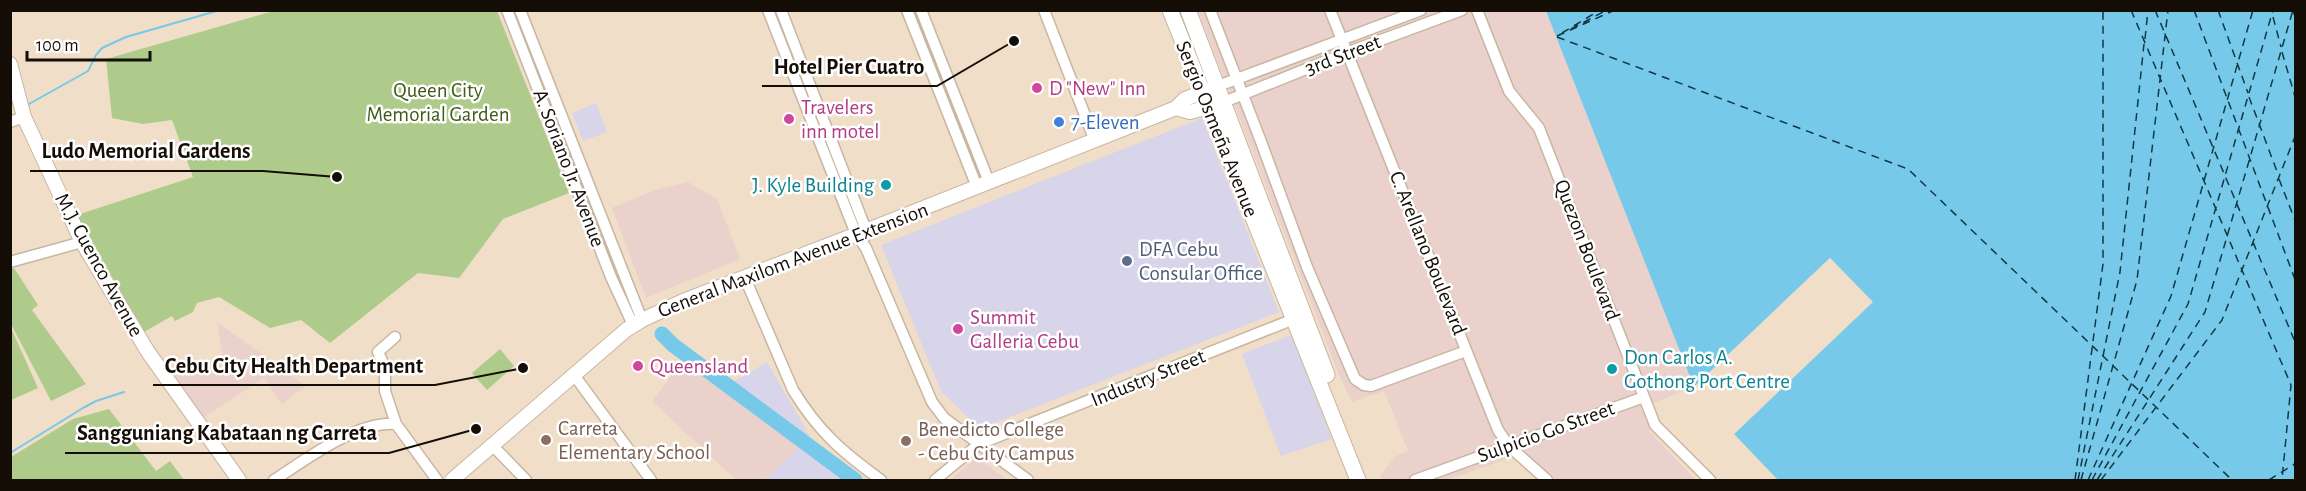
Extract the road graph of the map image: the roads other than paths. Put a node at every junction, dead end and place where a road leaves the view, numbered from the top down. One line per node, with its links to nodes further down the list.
1 (507, 10): 34 (street, A. Soriano Jr. Avenue)
2 (520, 10): 34 (street, A. Soriano Jr. Avenue)
3 (768, 10): 15 (street)
4 (781, 10): 14 (street)
5 (1044, 10): 27 (street)
6 (1170, 10): 21 (highway, Sergio Osmeña Avenue)
7 (1188, 10): 20 (highway, Sergio Osmeña Avenue)
8 (1210, 10): 19 (street)
9 (1330, 10): 16 (street, C. Arellano Boulevard)
10 (1421, 10): 16 (street, 3rd Street)
11 (1462, 10): 17 (street, 3rd Street)
12 (1477, 10): 38 (street, Quezon Boulevard)
13 (913, 11): 28 (street)
14 (786, 25): 15 (street); 29 (street)
15 (775, 28): 29 (street)
16 (1341, 41): 17 (street, C. Arellano Boulevard); 19 (street, 3rd Street)
17 (1346, 53): 22 (street, 3rd Street); 36 (street, C. Arellano Boulevard)
18 (10, 64): 26 (main road, M.J. Cuenco Avenue)
19 (1237, 80): 20 (street, 3rd Street); 22 (street)
20 (1218, 86): 21 (main road, General Maxilom Avenue Extension); 23 (highway, Sergio Osmeña Avenue)
21 (1201, 92): 24 (main road, General Maxilom Avenue Extension); 25 (highway, Sergio Osmeña Avenue)
22 (1243, 95): 23 (street, 3rd Street); 36 (street)
23 (1224, 102): 25 (main road, General Maxilom Avenue Extension); 33 (highway, Sergio Osmeña Avenue)
24 (1176, 108): 25 (main road, General Maxilom Avenue Extension); 27 (main road, General Maxilom Avenue Extension)
25 (1208, 108): 33 (highway, Sergio Osmeña Avenue)
26 (17, 119): 30 (main road, M.J. Cuenco Avenue)
27 (1095, 141): 28 (main road, General Maxilom Avenue Extension)
28 (983, 184): 29 (main road, General Maxilom Avenue Extension)
29 (861, 232): 32 (main road, General Maxilom Avenue Extension); 40 (street)
30 (82, 242): 31 (street); 43 (main road, M.J. Cuenco Avenue)
31 (10, 262)
32 (745, 278): 34 (main road, General Maxilom Avenue Extension); 49 (street)
33 (1298, 317): 40 (street, Industry Street); 52 (highway, Sergio Osmeña Avenue); 53 (highway, Sergio Osmeña Avenue)
34 (638, 322): 37 (main road, General Maxilom Avenue Extension)
35 (395, 337): 39 (street)
36 (1466, 351): 42 (street, C. Arellano Boulevard)
37 (574, 375): 41 (main road, General Maxilom Avenue Extension); 48 (street)
38 (1644, 397): 42 (street, Sulpicio Go Street); 56 (street, Quezon Boulevard)
39 (396, 424): 44 (street); 45 (street)
40 (979, 444): 50 (street, Industry Street); 51 (street)
41 (493, 446): 46 (main road, General Maxilom Avenue Extension); 47 (street)
42 (1509, 446): 54 (street, Sulpicio Go Street); 55 (street, C. Arellano Boulevard)
43 (239, 480)
44 (274, 480)
45 (437, 480)
46 (452, 480)
47 (526, 480)
48 (651, 480)
49 (880, 480)
50 (934, 480)
51 (1028, 480)
52 (1358, 480)
53 (1368, 480)
54 (1415, 480)
55 (1547, 480)
56 (1710, 480)

